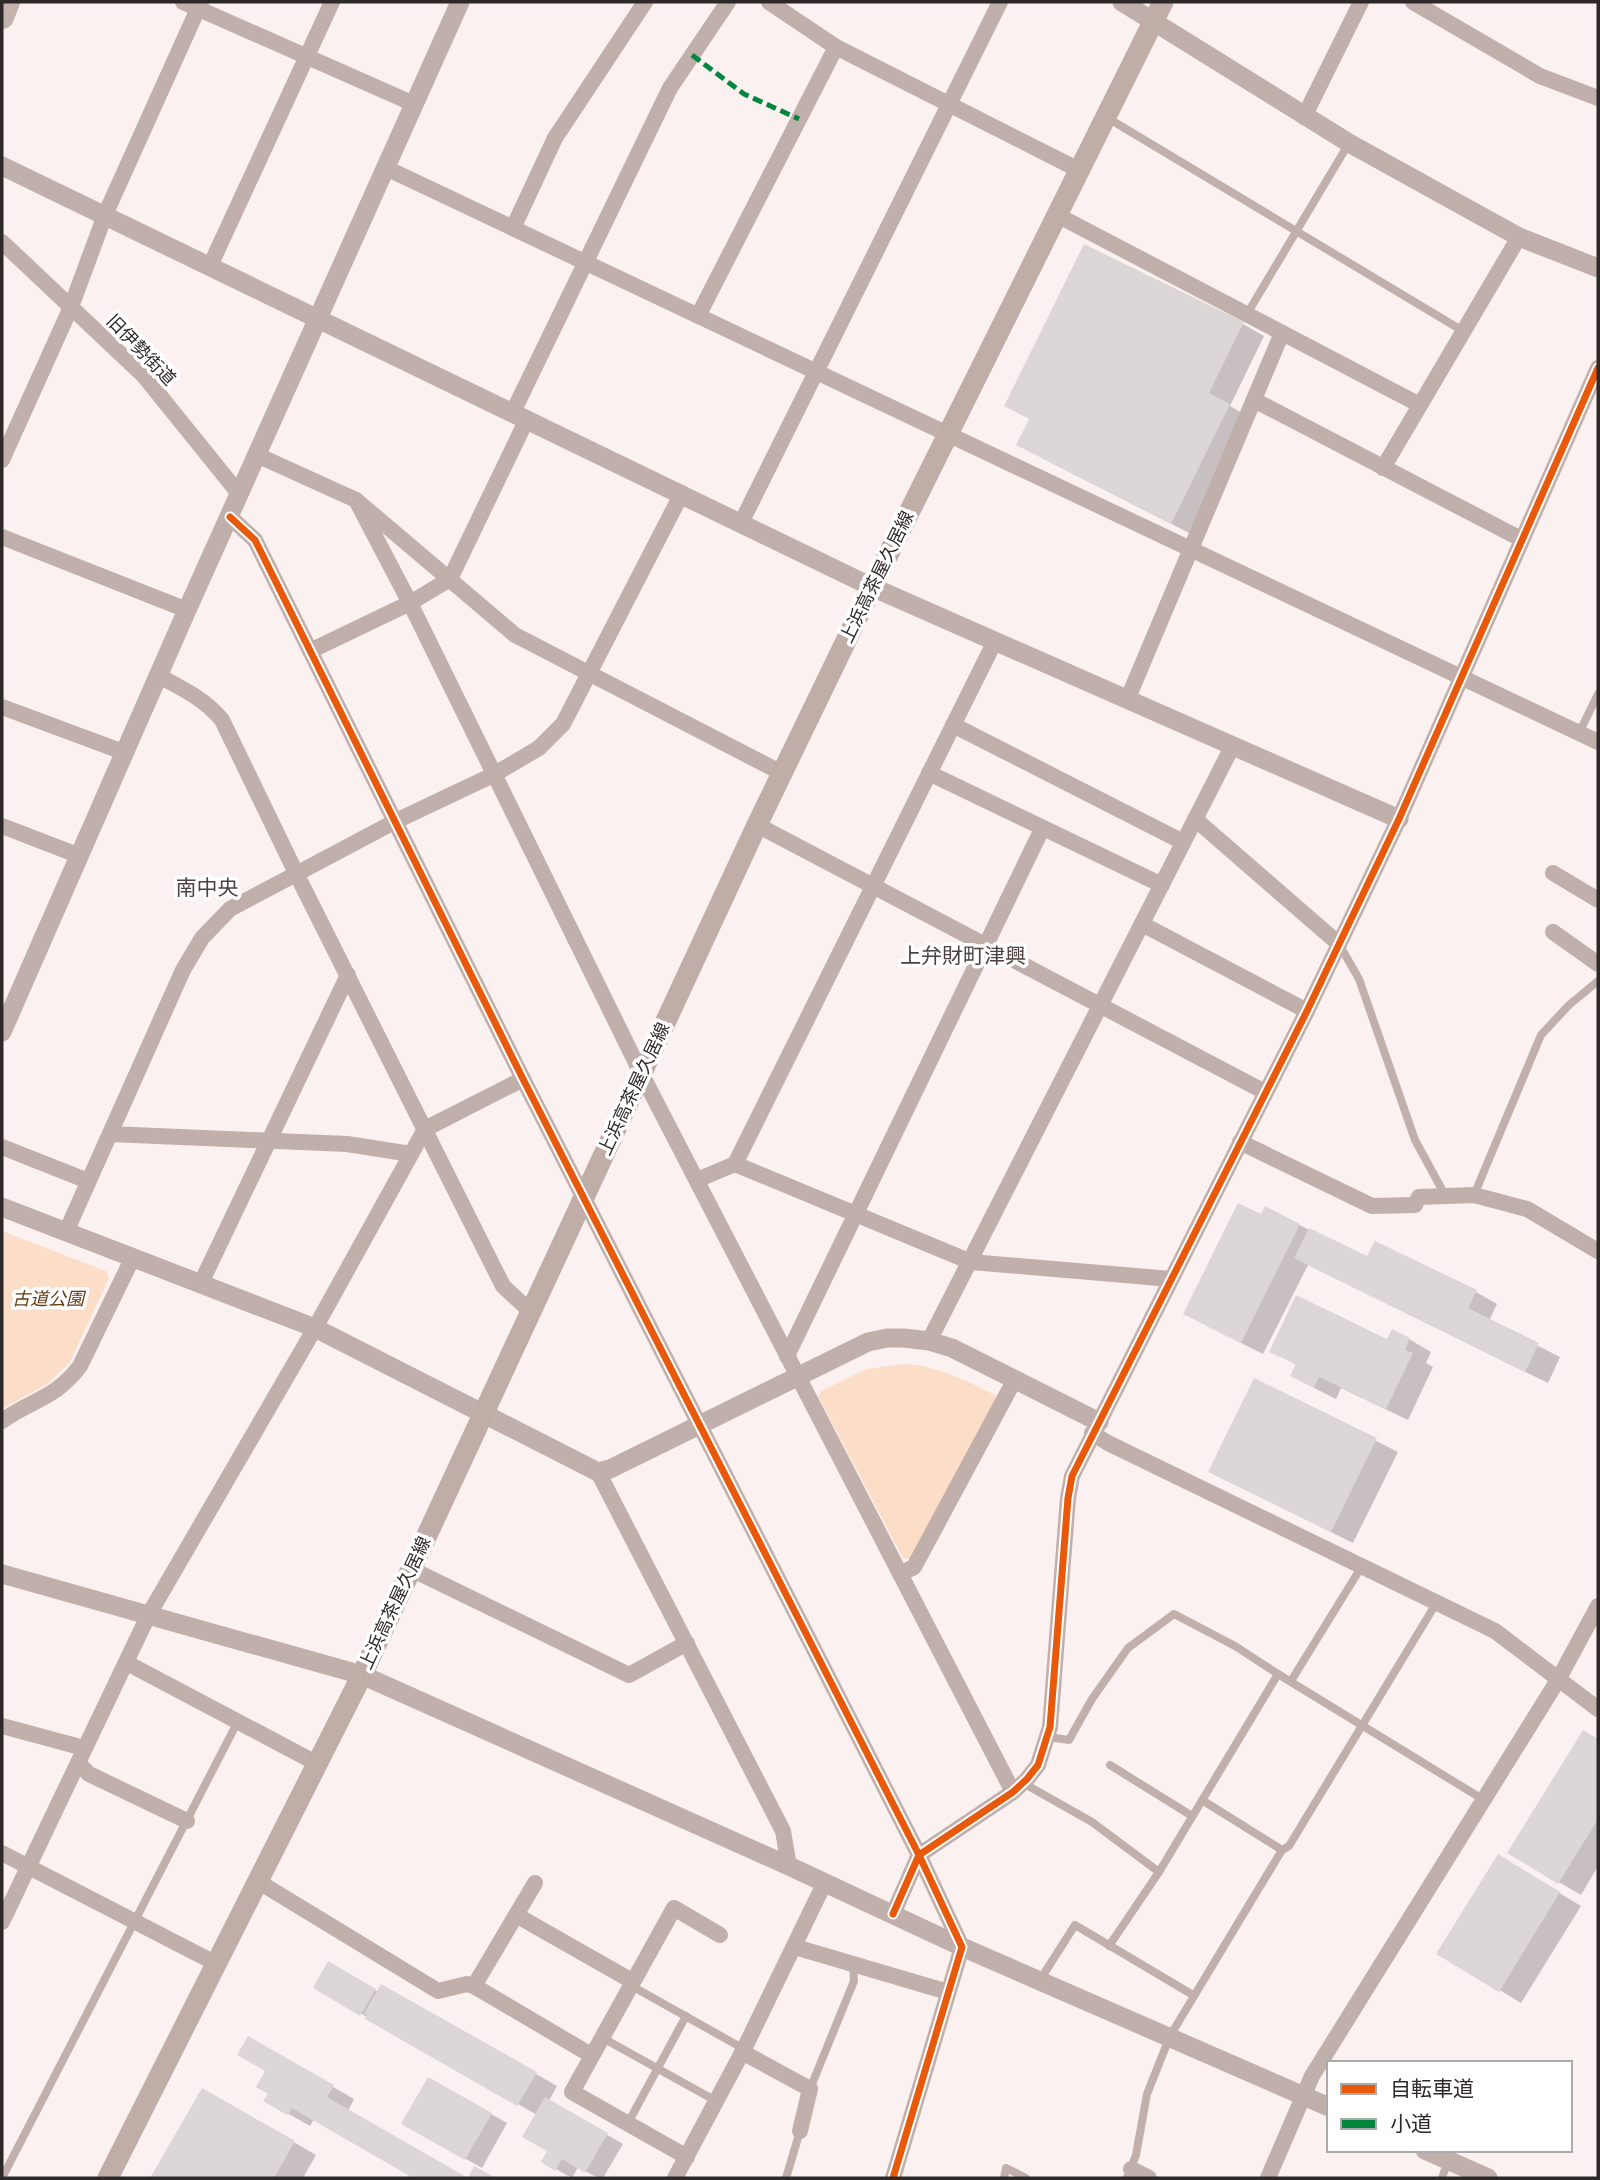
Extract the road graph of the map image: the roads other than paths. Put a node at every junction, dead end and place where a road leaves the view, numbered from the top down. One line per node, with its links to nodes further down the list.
1 (8, 2): 13 (highway)
2 (331, 2): 15 (street)
3 (460, 2): 17 (street)
4 (645, 2): 27 (street)
5 (727, 2): 31 (street)
6 (769, 2): 14 (street)
7 (1000, 2): 18 (street)
8 (1122, 2): 12 (street)
9 (1362, 2): 20 (street)
10 (1413, 2): 16 (street)
11 (194, 4): 15 (street); 25 (street)
12 (1158, 11): 19 (main road, 上浜高茶屋久居線); 20 (street)
13 (2, 17)
14 (836, 47): 18 (street); 36 (street)
15 (307, 57): 17 (street); 32 (street)
16 (1598, 99)
17 (414, 104): 23 (street)
18 (948, 104): 24 (street); 41 (street)
19 (1106, 117): 24 (main road, 上浜高茶屋久居線); 28 (lane)
20 (1304, 117): 21 (street)
21 (1349, 143): 28 (lane); 29 (street)
22 (2, 166): 25 (street)
23 (386, 168): 27 (street); 37 (street)
24 (1079, 170): 26 (main road, 上浜高茶屋久居線)
25 (105, 215): 32 (street); 34 (street)
26 (1057, 215): 35 (street); 45 (main road, 上浜高茶屋久居線)
27 (513, 228): 31 (street)
28 (1296, 231): 35 (lane); 38 (lane)
29 (1518, 237): 33 (street); 38 (street)
30 (2, 242): 34 (street, 旧伊勢街道)
31 (585, 263): 36 (street); 44 (street)
32 (210, 266): 37 (street)
33 (1598, 268)
34 (71, 307): 47 (street); 50 (street, 旧伊勢街道)
35 (1247, 314): 39 (street)
36 (698, 316): 41 (street)
37 (319, 319): 44 (street); 46 (street)
38 (1463, 331): 43 (street)
39 (1282, 333): 42 (street); 43 (street)
40 (1598, 368): 55 (street)
41 (815, 370): 45 (street); 53 (street)
42 (1254, 400): 48 (street); 56 (street)
43 (1420, 405): 48 (street)
44 (520, 416): 49 (street); 57 (street)
45 (948, 434): 56 (street); 58 (main road, 上浜高茶屋久居線)
46 (257, 455): 50 (street); 51 (street)
47 (2, 460)
48 (1383, 468): 55 (street)
49 (682, 494): 53 (street); 63 (street)
50 (240, 495): 52 (street)
51 (356, 500): 57 (street); 59 (street)
52 (230, 517): 60 (street); 62 (street)
53 (741, 523): 58 (street)
54 (2, 537): 60 (street)
55 (1521, 539): 65 (street)
56 (1192, 550): 65 (street); 67 (street)
57 (450, 579): 59 (street); 63 (street)
58 (872, 587): 61 (street); 74 (main road, 上浜高茶屋久居線)
59 (410, 603): 62 (street); 76 (street)
60 (187, 610): 64 (street)
61 (995, 641): 67 (street); 69 (street)
62 (310, 651): 79 (street)
63 (590, 674): 74 (street); 76 (street)
64 (159, 676): 73 (street); 85 (street)
65 (1461, 677): 70 (street); 77 (street)
66 (1598, 694): 70 (lane)
67 (1128, 698): 72 (street)
68 (2, 707): 73 (street)
69 (953, 725): 75 (street); 83 (street)
70 (1579, 733): 71 (street)
71 (1598, 742)
72 (1233, 745): 77 (street); 78 (street)
73 (126, 753): 84 (street)
74 (782, 773): 80 (main road, 上浜高茶屋久居線)
75 (929, 774): 82 (street); 87 (street)
76 (493, 775): 79 (street); 100 (street)
77 (1399, 818): 92 (street)
78 (1195, 819): 83 (street); 92 (street)
79 (396, 821): 85 (street); 101 (street)
80 (757, 825): 87 (street); 100 (main road, 上浜高茶屋久居線)
81 (2, 826): 84 (street)
82 (1042, 830): 88 (street); 93 (street)
83 (1184, 842): 88 (street)
84 (80, 856): 99 (street)
85 (296, 873): 95 (street); 104 (street)
86 (1553, 873): 89 (street)
87 (873, 886): 93 (street); 109 (street)
88 (1162, 886): 90 (street)
89 (1598, 901)
90 (1143, 924): 97 (street); 98 (street)
91 (1553, 932): 94 (street)
92 (1339, 944): 98 (street); 113 (lane)
93 (986, 946): 97 (street); 116 (street)
94 (1598, 964)
95 (348, 975): 103 (street); 105 (street)
96 (1598, 981): 112 (lane)
97 (1102, 1006): 102 (street); 120 (street)
98 (1307, 1012): 102 (street)
99 (2, 1032)
100 (640, 1073): 110 (street); 114 (main road, 上浜高茶屋久居線)
101 (523, 1079): 103 (street); 114 (street)
102 (1265, 1092): 106 (street)
103 (425, 1129): 108 (street); 123 (street)
104 (110, 1134): 105 (street); 111 (street)
105 (270, 1140): 108 (street); 122 (street)
106 (1240, 1142): 113 (street); 121 (street)
107 (2, 1147): 111 (street)
108 (411, 1154): 124 (street)
109 (735, 1164): 110 (street); 116 (street)
110 (697, 1180): 126 (street)
111 (88, 1181): 117 (street)
112 (1474, 1195): 113 (street); 118 (street)
113 (1446, 1196)
114 (584, 1198): 123 (main road, 上浜高茶屋久居線); 131 (street)
115 (2, 1207): 117 (street)
116 (856, 1216): 120 (street); 126 (street)
117 (66, 1232): 119 (street)
118 (1598, 1251)
119 (133, 1257): 122 (street); 130 (street)
120 (971, 1262): 121 (street); 125 (street)
121 (1171, 1279): 132 (street)
122 (201, 1283): 124 (street)
123 (531, 1312): 129 (main road, 上浜高茶屋久居線)
124 (315, 1328): 129 (street); 140 (street)
125 (929, 1341): 127 (street); 128 (street)
126 (787, 1356): 127 (street)
127 (798, 1377): 131 (street); 137 (street)
128 (1015, 1379): 132 (street); 137 (street)
129 (482, 1414): 133 (street); 135 (main road, 上浜高茶屋久居線)
130 (2, 1420)
131 (699, 1426): 133 (street); 163 (street)
132 (1096, 1427): 134 (street); 151 (street)
133 (598, 1472): 141 (street)
134 (1362, 1566): 138 (street); 146 (lane)
135 (411, 1569): 141 (street); 144 (main road, 上浜高茶屋久居線)
136 (2, 1574): 140 (street)
137 (900, 1574): 156 (street)
138 (1437, 1602): 145 (street); 149 (lane)
139 (1598, 1606): 145 (street)
140 (148, 1616): 142 (street); 144 (street)
141 (687, 1643): 165 (street)
142 (127, 1663): 148 (street); 152 (street)
143 (1278, 1674): 146 (lane); 151 (lane); 157 (lane)
144 (362, 1675): 154 (main road, 上浜高茶屋久居線); 165 (street)
145 (1558, 1680): 147 (street); 158 (street)
146 (1291, 1681): 149 (lane)
147 (1598, 1709)
148 (237, 1723): 154 (street); 160 (lane)
149 (1362, 1725): 158 (lane); 161 (lane)
150 (2, 1726): 152 (street)
151 (1048, 1737): 156 (street)
152 (84, 1748): 153 (street)
153 (79, 1764): 160 (street); 164 (street)
154 (318, 1764): 167 (main road, 上浜高茶屋久居線)
155 (1110, 1765): 159 (lane)
156 (1018, 1787): 163 (street); 166 (lane)
157 (1202, 1800): 159 (lane); 161 (lane)
158 (1484, 1800): 192 (street)
159 (1192, 1816): 166 (lane)
160 (187, 1821): 172 (lane)
161 (1282, 1850): 184 (lane)
162 (2, 1853): 164 (street)
163 (919, 1854): 170 (street); 177 (street)
164 (28, 1866): 172 (street); 173 (street)
165 (789, 1866): 168 (street)
166 (1159, 1872): 175 (lane)
167 (259, 1882): 178 (main road, 上浜高茶屋久居線); 182 (street)
168 (825, 1882): 170 (street); 176 (street)
169 (535, 1883): 171 (street)
170 (893, 1914): 177 (street)
171 (516, 1915): 181 (street); 182 (street)
172 (134, 1921): 178 (street); 201 (lane)
173 (2, 1923)
174 (720, 1935): 181 (street)
175 (1109, 1946): 180 (lane); 184 (lane)
176 (795, 1947): 179 (street); 188 (street)
177 (962, 1947): 180 (street); 183 (street)
178 (217, 1964): 202 (main road, 上浜高茶屋久居線)
179 (853, 1964): 183 (street); 191 (lane)
180 (1040, 1980): 186 (street)
181 (631, 1983): 185 (lane); 187 (street)
182 (474, 1986): 189 (street)
183 (948, 1992): 205 (street)
184 (1193, 1995): 186 (lane)
185 (686, 2016): 188 (lane); 190 (lane)
186 (1170, 2036): 192 (street); 200 (lane)
187 (601, 2037): 189 (street); 190 (lane)
188 (743, 2050): 191 (street); 193 (street)
189 (591, 2055): 195 (street)
190 (658, 2068): 193 (lane); 195 (lane)
191 (810, 2089): 196 (street)
192 (1302, 2095): 194 (street); 209 (street)
193 (716, 2101): 198 (street)
194 (1327, 2106)
195 (628, 2123): 198 (street)
196 (800, 2131): 204 (lane)
197 (1428, 2152): 199 (street)
198 (687, 2157): 203 (street)
199 (1445, 2169): 210 (street)
200 (1129, 2174): 208 (street)
201 (2, 2178)
202 (108, 2178)
203 (675, 2178)
204 (786, 2178)
205 (893, 2178)
206 (1004, 2178): 207 (lane)
207 (1026, 2178)
208 (1149, 2178)
209 (1268, 2178)
210 (1488, 2178)

